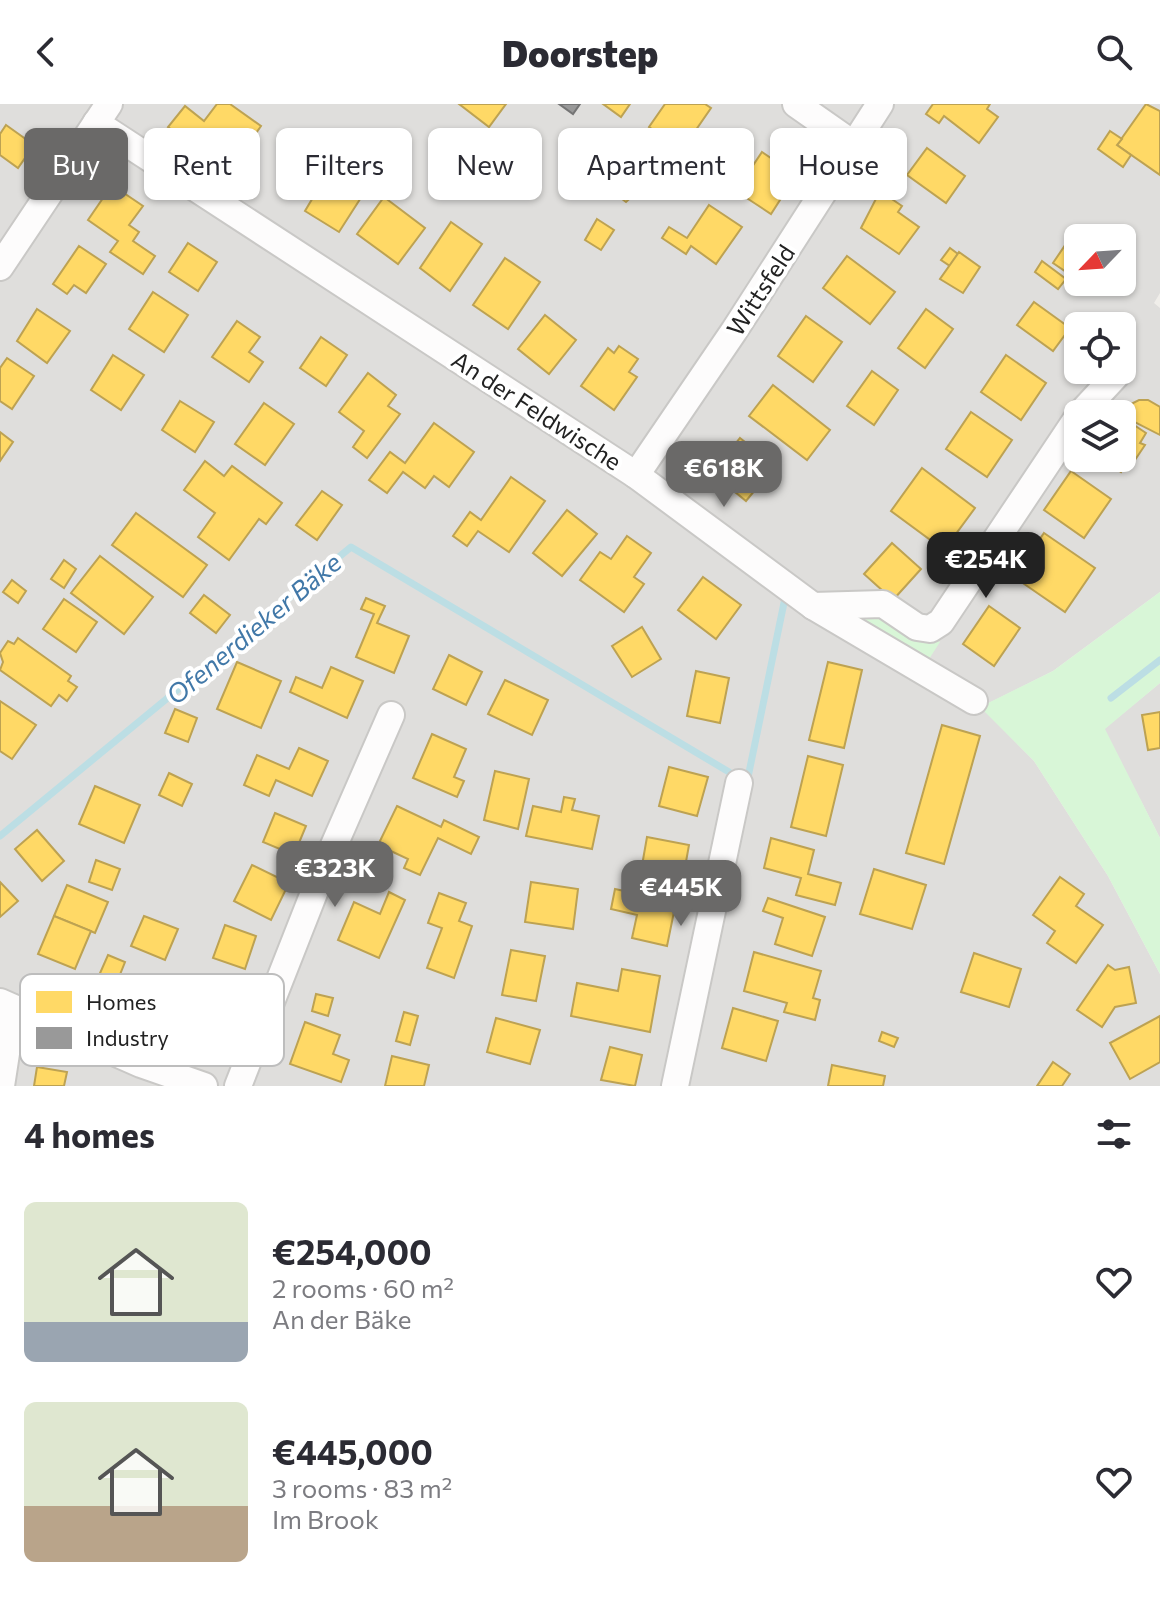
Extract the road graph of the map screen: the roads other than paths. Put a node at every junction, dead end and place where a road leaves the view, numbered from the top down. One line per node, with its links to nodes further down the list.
1 (796, 104): 4 (street)
2 (880, 104): 5 (street, Wittsfeld)
3 (103, 114): 7 (street); 11 (street, An der Feldwische)
4 (830, 128)
5 (864, 128)
6 (817, 200): 11 (street, Wittsfeld)
7 (0, 267)
8 (1108, 384): 9 (street)
9 (1094, 400)
10 (1064, 438): 12 (street)
11 (636, 475): 12 (street, An der Feldwische)
12 (813, 606): 13 (street, An der Feldwische)
13 (974, 701)
14 (391, 715): 16 (street)
15 (739, 783): 23 (street)
16 (282, 974)
17 (6, 1005): 20 (street)
18 (147, 1066): 21 (street)
19 (246, 1066): 22 (street)
20 (1, 1086)
21 (204, 1086)
22 (238, 1086)
23 (675, 1086)

